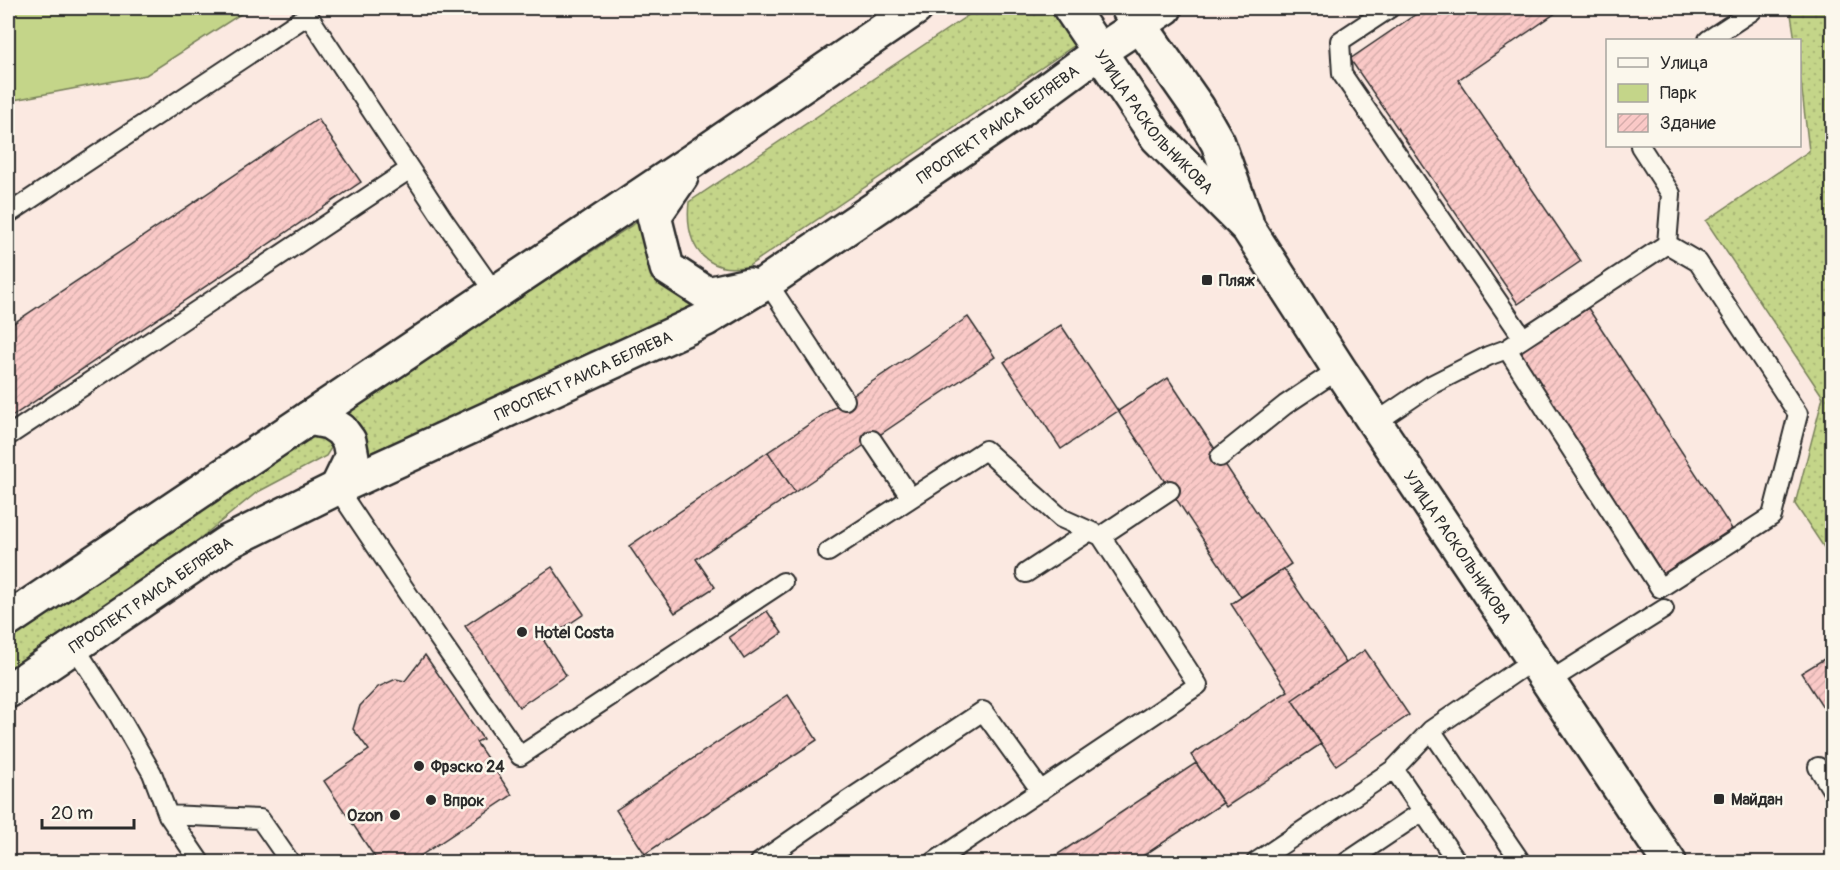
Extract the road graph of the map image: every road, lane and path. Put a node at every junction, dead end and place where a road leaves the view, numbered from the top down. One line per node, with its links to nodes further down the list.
1 (916, 8): 9 (street)
2 (1070, 8): 7 (street, УЛИЦА РАСКОЛЬНИКОВА)
3 (1390, 8): 16 (lane)
4 (1750, 8): 6 (lane)
5 (1144, 14): 7 (street, ПРОСПЕКТ РАИСА БЕЛЯЕВА); 12 (street, УЛИЦА РАСКОЛЬНИКОВА)
6 (1710, 39)
7 (1100, 51): 12 (street, УЛИЦА РАСКОЛЬНИКОВА); 14 (street, ПРОСПЕКТ РАИСА БЕЛЯЕВА)
8 (1641, 147): 13 (lane)
9 (692, 161): 14 (street); 15 (street)
10 (410, 169): 11 (lane); 15 (lane); 22 (lane)
11 (8, 214)
12 (1248, 228): 18 (street, УЛИЦА РАСКОЛЬНИКОВА)
13 (1666, 244): 16 (lane); 17 (lane)
14 (767, 282): 19 (lane); 25 (street, ПРОСПЕКТ РАИСА БЕЛЯЕВА)
15 (495, 293): 20 (street)
16 (1523, 338): 17 (lane)
17 (1507, 349): 21 (lane)
18 (1339, 369): 21 (street, УЛИЦА РАСКОЛЬНИКОВА); 24 (lane)
19 (846, 400)
20 (309, 418): 25 (street); 33 (street)
21 (1375, 423): 35 (street, УЛИЦА РАСКОЛЬНИКОВА)
22 (8, 436)
23 (872, 440): 27 (lane)
24 (1220, 457)
25 (337, 488): 31 (lane); 34 (street, ПРОСПЕКТ РАИСА БЕЛЯЕВА)
26 (1170, 490): 28 (lane)
27 (911, 498): 28 (lane); 29 (lane)
28 (1095, 533): 30 (lane); 40 (lane)
29 (828, 552)
30 (1026, 573)
31 (783, 582)
32 (1664, 609): 35 (lane)
33 (8, 620)
34 (74, 646): 36 (street, ПРОСПЕКТ РАИСА БЕЛЯЕВА); 43 (lane)
35 (1540, 671): 37 (lane); 52 (street, УЛИЦА РАСКОЛЬНИКОВА)
36 (8, 691)
37 (1431, 730): 39 (lane); 51 (lane)
38 (1818, 767): 41 (lane)
39 (1394, 769): 42 (lane); 48 (lane)
40 (1041, 790): 46 (lane); 47 (lane)
41 (1833, 790)
42 (1423, 811): 49 (lane); 50 (lane)
43 (168, 815): 44 (lane); 45 (lane)
44 (200, 862)
45 (290, 862)
46 (760, 862)
47 (934, 862)
48 (1256, 862)
49 (1347, 862)
50 (1458, 862)
51 (1521, 862)
52 (1669, 862)

